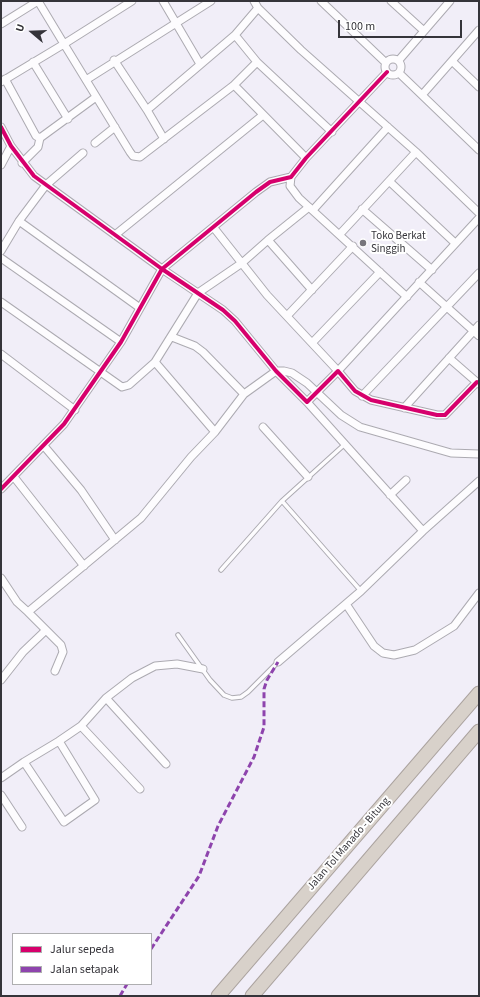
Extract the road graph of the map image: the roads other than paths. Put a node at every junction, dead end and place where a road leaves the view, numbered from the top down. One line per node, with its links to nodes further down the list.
1 (38, 1): 12 (street); 16 (street)
2 (132, 1): 16 (street)
3 (163, 1): 11 (street)
4 (211, 1): 11 (street)
5 (254, 1): 10 (street)
6 (321, 1): 22 (street)
7 (391, 1): 9 (street)
8 (450, 1): 14 (street)
9 (399, 4): 14 (street)
10 (258, 8): 15 (street); 32 (street)
11 (176, 22): 17 (street); 23 (street)
12 (1, 24)
13 (479, 30): 19 (street)
14 (424, 31): 18 (street)
15 (235, 35): 21 (street); 23 (street)
16 (64, 44): 20 (street); 27 (street)
17 (114, 60): 27 (street); 33 (street)
18 (398, 60): 22 (street); 25 (street)
19 (452, 61): 28 (street); 30 (street)
20 (33, 62): 26 (street); 35 (street)
21 (257, 62): 29 (street); 39 (street)
22 (386, 63): 24 (street)
23 (200, 64): 33 (street)
24 (387, 72): 25 (street); 32 (street)
25 (399, 73): 30 (street)
26 (3, 80): 40 (street)
27 (86, 80): 31 (street)
28 (478, 83)
29 (234, 85): 34 (street); 41 (street)
30 (422, 95): 44 (street)
31 (96, 96): 35 (street); 37 (street)
32 (360, 102): 38 (street); 39 (street)
33 (147, 110): 41 (street)
34 (263, 115): 47 (street); 60 (street)
35 (68, 118): 40 (street)
36 (1, 127): 43 (street)
37 (115, 127): 41 (street); 42 (street)
38 (388, 127): 45 (street); 53 (street)
39 (332, 132): 47 (street)
40 (40, 138): 48 (street)
41 (164, 139)
42 (95, 143)
43 (11, 146): 48 (street); 49 (street)
44 (479, 150)
45 (416, 152): 51 (street); 55 (street)
46 (84, 153): 52 (street)
47 (306, 158): 50 (street)
48 (22, 163): 52 (street)
49 (1, 165)
50 (291, 177): 53 (street); 58 (street)
51 (388, 181): 54 (street); 62 (street)
52 (46, 185): 57 (street); 60 (street)
53 (311, 208): 59 (street); 61 (street)
54 (362, 209): 59 (street); 68 (street)
55 (479, 213)
56 (479, 218): 62 (street)
57 (19, 221): 64 (street); 77 (street)
58 (214, 228): 66 (street); 67 (street)
59 (340, 234): 63 (street)
60 (115, 235): 67 (street)
61 (268, 240): 66 (street); 72 (street)
62 (455, 243): 68 (street)
63 (353, 246): 69 (street); 72 (street)
64 (1, 251)
65 (1, 258): 82 (street)
66 (242, 262): 73 (street); 78 (street)
67 (162, 269): 73 (street); 77 (street)
68 (432, 270): 71 (street)
69 (380, 272): 74 (street); 83 (street)
70 (479, 273): 76 (street)
71 (419, 282): 74 (street); 76 (street)
72 (312, 290): 78 (street)
73 (198, 293): 81 (street); 87 (street)
74 (407, 297): 88 (street)
75 (1, 302): 89 (street)
76 (447, 307): 80 (street); 93 (street)
77 (140, 308): 82 (street)
78 (287, 316): 83 (street)
79 (479, 325): 80 (street)
80 (476, 334): 85 (street)
81 (172, 337): 86 (street); 92 (street)
82 (121, 342): 89 (street)
83 (312, 343): 88 (street)
84 (1, 354): 96 (street)
85 (450, 358): 90 (street); 95 (street)
86 (155, 362): 89 (street); 98 (street)
87 (276, 370): 91 (street); 92 (street); 94 (street)
88 (338, 371): 91 (street); 93 (street)
89 (101, 373): 96 (street)
90 (478, 383): 95 (street)
91 (317, 392): 94 (street); 101 (street)
92 (244, 394): 98 (street)
93 (362, 396): 95 (street)
94 (307, 402): 99 (street)
95 (404, 408)
96 (75, 410): 100 (street)
97 (263, 427): 103 (street)
98 (215, 432): 110 (street)
99 (345, 444): 103 (lane); 107 (street)
100 (44, 446): 102 (street); 110 (street)
101 (479, 454)
102 (14, 477): 106 (street); 111 (street)
103 (308, 478): 108 (lane)
104 (406, 480): 107 (street)
105 (479, 480): 109 (street)
106 (1, 490)
107 (390, 495): 109 (street)
108 (282, 501): 112 (lane); 114 (lane)
109 (422, 531): 114 (street)
110 (115, 540): 111 (street)
111 (84, 566): 117 (street)
112 (221, 570)
113 (1, 578): 117 (street)
114 (361, 591): 116 (street)
115 (479, 593): 116 (street)
116 (346, 604): 120 (street)
117 (28, 612): 118 (street)
118 (46, 630): 122 (street); 123 (street)
119 (178, 635): 121 (lane)
120 (278, 662): 121 (lane)
121 (203, 669): 125 (street)
122 (55, 671)
123 (1, 680)
124 (479, 692): 135 (highway, Jalan Tol Manado - Bitung)
125 (106, 698): 126 (street); 130 (street)
126 (81, 726): 128 (street); 132 (street)
127 (479, 731): 136 (highway)
128 (59, 741): 129 (street); 129 (street)
129 (24, 762): 131 (street)
130 (166, 764)
131 (1, 778)
132 (140, 789)
133 (1, 794): 134 (street)
134 (22, 827)
135 (218, 996)
136 (252, 996)

